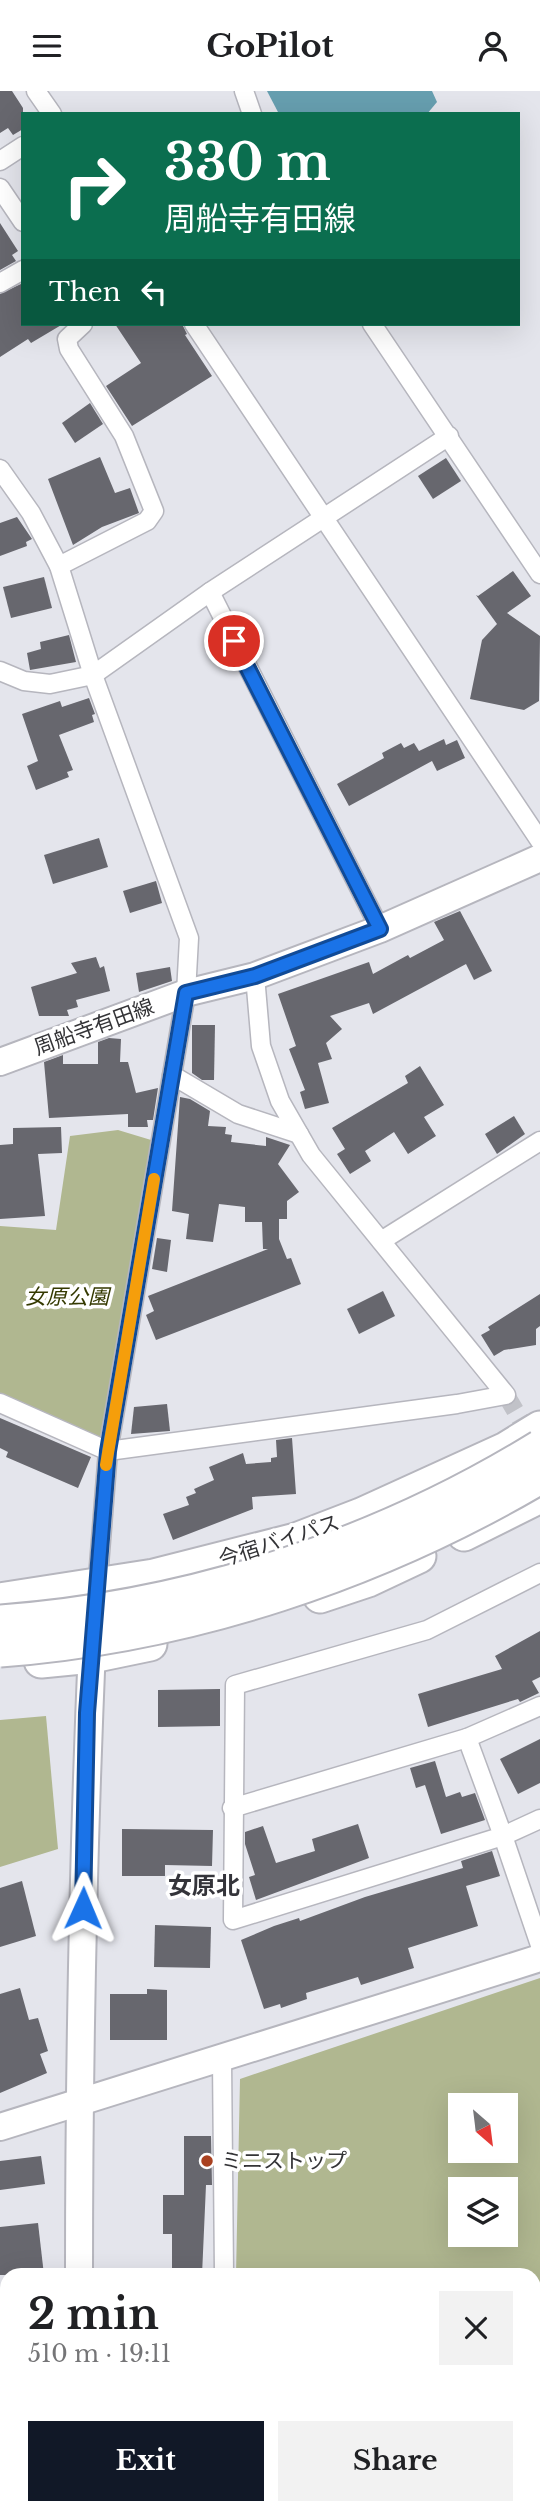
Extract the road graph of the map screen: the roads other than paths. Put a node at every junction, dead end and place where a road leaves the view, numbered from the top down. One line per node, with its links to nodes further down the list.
1 (36, 91): 3 (street)
2 (244, 91): 4 (street)
3 (51, 112)
4 (251, 112)
5 (21, 147): 6 (street)
6 (0, 161)
7 (0, 188): 8 (street)
8 (21, 219)
9 (21, 271): 10 (street)
10 (0, 283)
11 (81, 326): 17 (street)
12 (195, 326): 16 (street)
13 (373, 326): 14 (street)
14 (449, 436): 16 (street); 18 (street)
15 (0, 469): 17 (street)
16 (324, 517): 19 (street); 22 (street)
17 (59, 566): 21 (street)
18 (540, 574)
19 (210, 592): 21 (street); 24 (street)
20 (0, 671): 21 (street)
21 (93, 675): 26 (street)
22 (540, 841)
23 (540, 858): 24 (street, 周船寺有田線)
24 (380, 929): 25 (street, 周船寺有田線)
25 (255, 976): 26 (street, 周船寺有田線); 29 (street)
26 (186, 993): 27 (street, 周船寺有田線); 28 (street)
27 (0, 1062)
28 (172, 1075): 29 (street); 35 (street)
29 (299, 1134): 31 (street)
30 (540, 1141): 31 (street)
31 (381, 1241): 35 (street)
32 (0, 1403): 35 (street)
33 (540, 1429): 39 (highway, 今宿バイパス)
34 (540, 1447): 41 (highway, bridge)
35 (108, 1451): 39 (street)
36 (540, 1477): 42 (highway, bridge)
37 (540, 1496): 43 (highway)
38 (540, 1573): 47 (street)
39 (97, 1585): 40 (highway, 今宿バイパス); 43 (street)
40 (0, 1600)
41 (0, 1622)
42 (0, 1650)
43 (92, 1651): 44 (highway); 53 (street)
44 (0, 1664)
45 (540, 1706): 46 (street)
46 (467, 1738): 47 (street); 49 (street)
47 (232, 1808): 49 (street)
48 (540, 1819): 49 (street)
49 (503, 1836): 50 (street)
50 (540, 1945)
51 (540, 1958): 52 (street)
52 (222, 2059): 53 (street); 56 (street)
53 (79, 2103): 54 (street); 55 (street)
54 (0, 2127)
55 (79, 2268)
56 (224, 2268)

